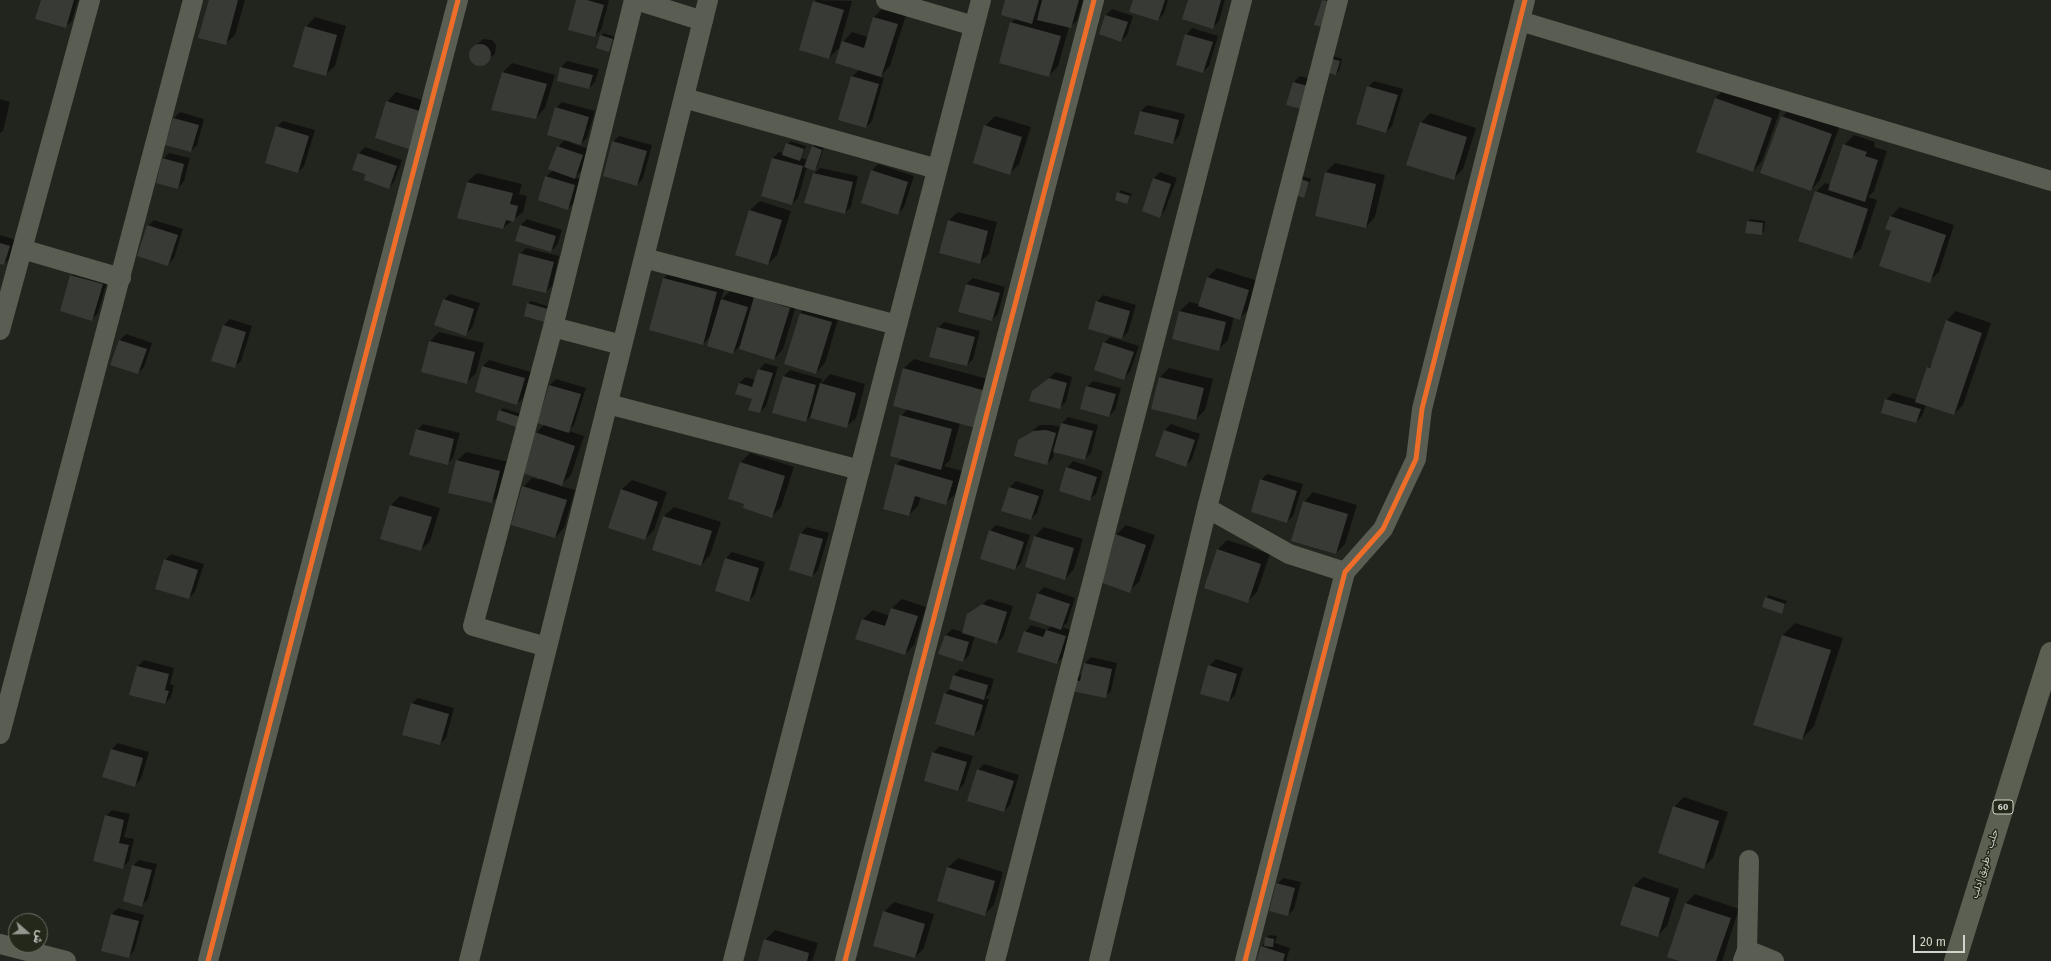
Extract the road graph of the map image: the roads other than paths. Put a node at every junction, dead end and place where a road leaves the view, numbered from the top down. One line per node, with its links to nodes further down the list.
1 (90, 0): 18 (street)
2 (193, 0): 20 (street)
3 (458, 0): 36 (street)
4 (635, 0): 12 (street); 22 (street)
5 (708, 0): 12 (street)
6 (886, 0): 14 (street)
7 (981, 0): 14 (street)
8 (1094, 0): 39 (street)
9 (1242, 0): 40 (street)
10 (1338, 0): 27 (street)
11 (1525, 0): 13 (street)
12 (703, 20): 15 (street)
13 (1520, 21): 17 (street); 28 (street)
14 (974, 26): 16 (street)
15 (684, 98): 16 (street); 19 (street)
16 (937, 169): 21 (street)
17 (2051, 181)
18 (22, 249): 20 (street); 23 (street)
19 (644, 258): 21 (street); 24 (street)
20 (121, 278): 31 (street)
21 (897, 325): 26 (street)
22 (553, 327): 24 (street); 29 (street)
23 (0, 330)
24 (622, 345): 25 (street)
25 (608, 404): 26 (street); 29 (street)
26 (860, 470): 38 (street)
27 (1207, 508): 28 (street); 41 (street)
28 (1345, 572): 42 (street)
29 (547, 647): 37 (street)
30 (2051, 653): 44 (highway, حلب - طريق إدلب / 60)
31 (0, 734)
32 (1749, 860): 34 (street)
33 (0, 944): 35 (street)
34 (1745, 956): 43 (street)
35 (66, 961)
36 (208, 961)
37 (469, 961)
38 (733, 961)
39 (845, 961)
40 (995, 961)
41 (1099, 961)
42 (1245, 961)
43 (1774, 961)
44 (1955, 961)

